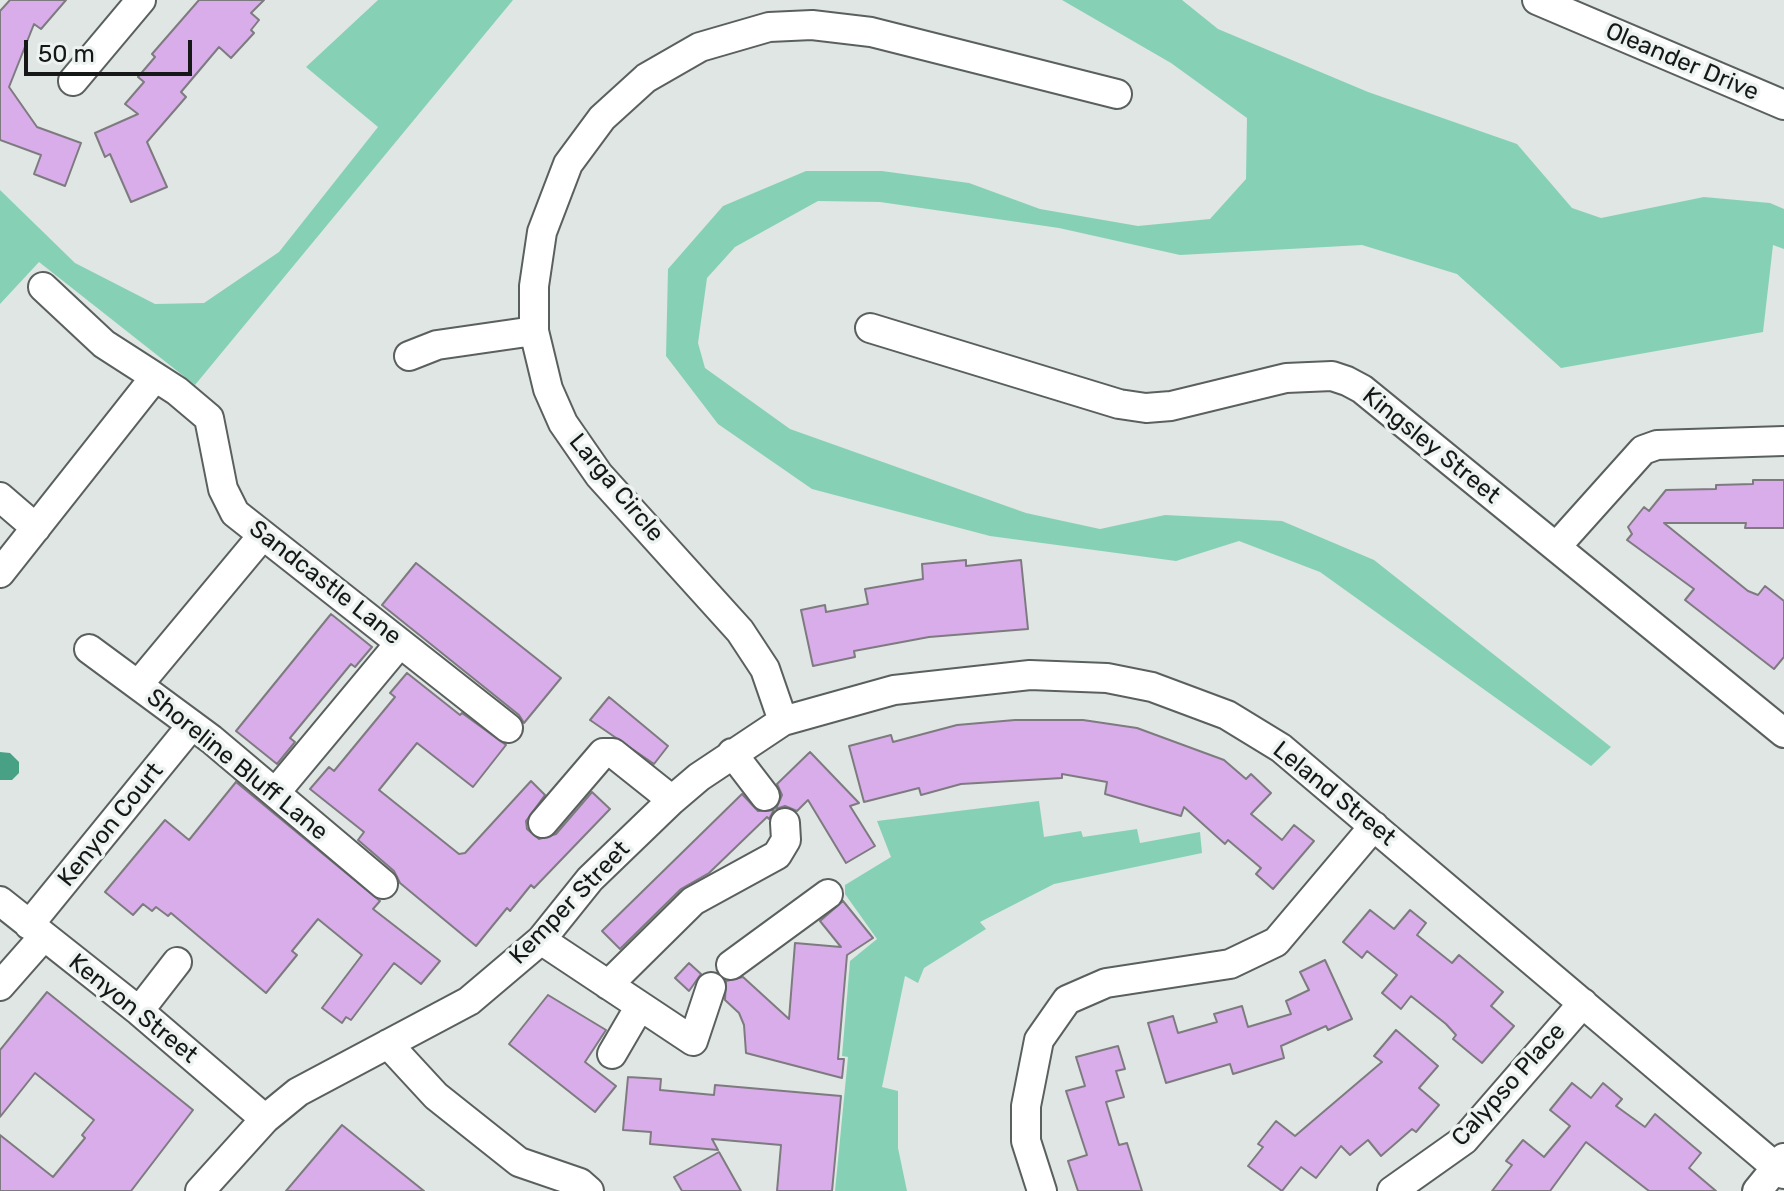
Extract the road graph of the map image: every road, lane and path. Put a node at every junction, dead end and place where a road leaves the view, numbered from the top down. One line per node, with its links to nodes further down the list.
1 (141, 0): 3 (street)
2 (1537, 0): 5 (street, Oleander Drive)
3 (73, 81)
4 (1117, 94): 8 (street, Larga Circle)
5 (1784, 105)
6 (43, 287): 10 (street, Sandcastle Lane)
7 (870, 328): 15 (street, Kingsley Street)
8 (534, 331): 9 (street); 20 (street, Larga Circle)
9 (409, 356)
10 (155, 377): 13 (street); 14 (street, Sandcastle Lane)
11 (1784, 441): 15 (street)
12 (0, 497): 13 (street)
13 (36, 528): 16 (street)
14 (263, 535): 17 (street, Sandcastle Lane); 19 (street)
15 (1556, 547): 23 (street, Kingsley Street)
16 (0, 573)
17 (400, 643): 22 (street, Sandcastle Lane); 25 (street)
18 (89, 649): 19 (street, Shoreline Bluff Lane)
19 (138, 685): 21 (street, Shoreline Bluff Lane)
20 (783, 721): 24 (street, Kemper Street); 30 (street, Leland Street)
21 (192, 725): 25 (street, Shoreline Bluff Lane); 34 (street, Kenyon Court)
22 (508, 728)
23 (1784, 733)
24 (732, 753): 26 (street); 27 (street, Kemper Street)
25 (275, 793): 31 (street, Shoreline Bluff Lane)
26 (765, 796)
27 (672, 800): 28 (street); 35 (street, Kemper Street)
28 (543, 823)
29 (785, 823): 38 (street)
30 (1374, 826): 41 (street, Leland Street); 50 (street)
31 (383, 884)
32 (828, 894): 37 (street)
33 (0, 901): 34 (street, Kenyon Street)
34 (37, 930): 39 (street, Kenyon Court); 43 (street, Kenyon Street)
35 (541, 940): 38 (street); 44 (street, Kemper Street)
36 (177, 962): 43 (street)
37 (731, 965)
38 (608, 985): 42 (street)
39 (0, 986)
40 (711, 987): 42 (street)
41 (1583, 1003): 47 (street, Leland Street); 51 (street, Calypso Place)
42 (640, 1006): 45 (street)
43 (139, 1011): 46 (street, Kenyon Street)
44 (388, 1044): 46 (street, Kemper Street); 49 (street)
45 (612, 1054)
46 (265, 1119): 48 (street, Kemper Street)
47 (1781, 1166): 52 (street)
48 (200, 1191)
49 (589, 1191)
50 (1042, 1191)
51 (1392, 1191)
52 (1757, 1191)

